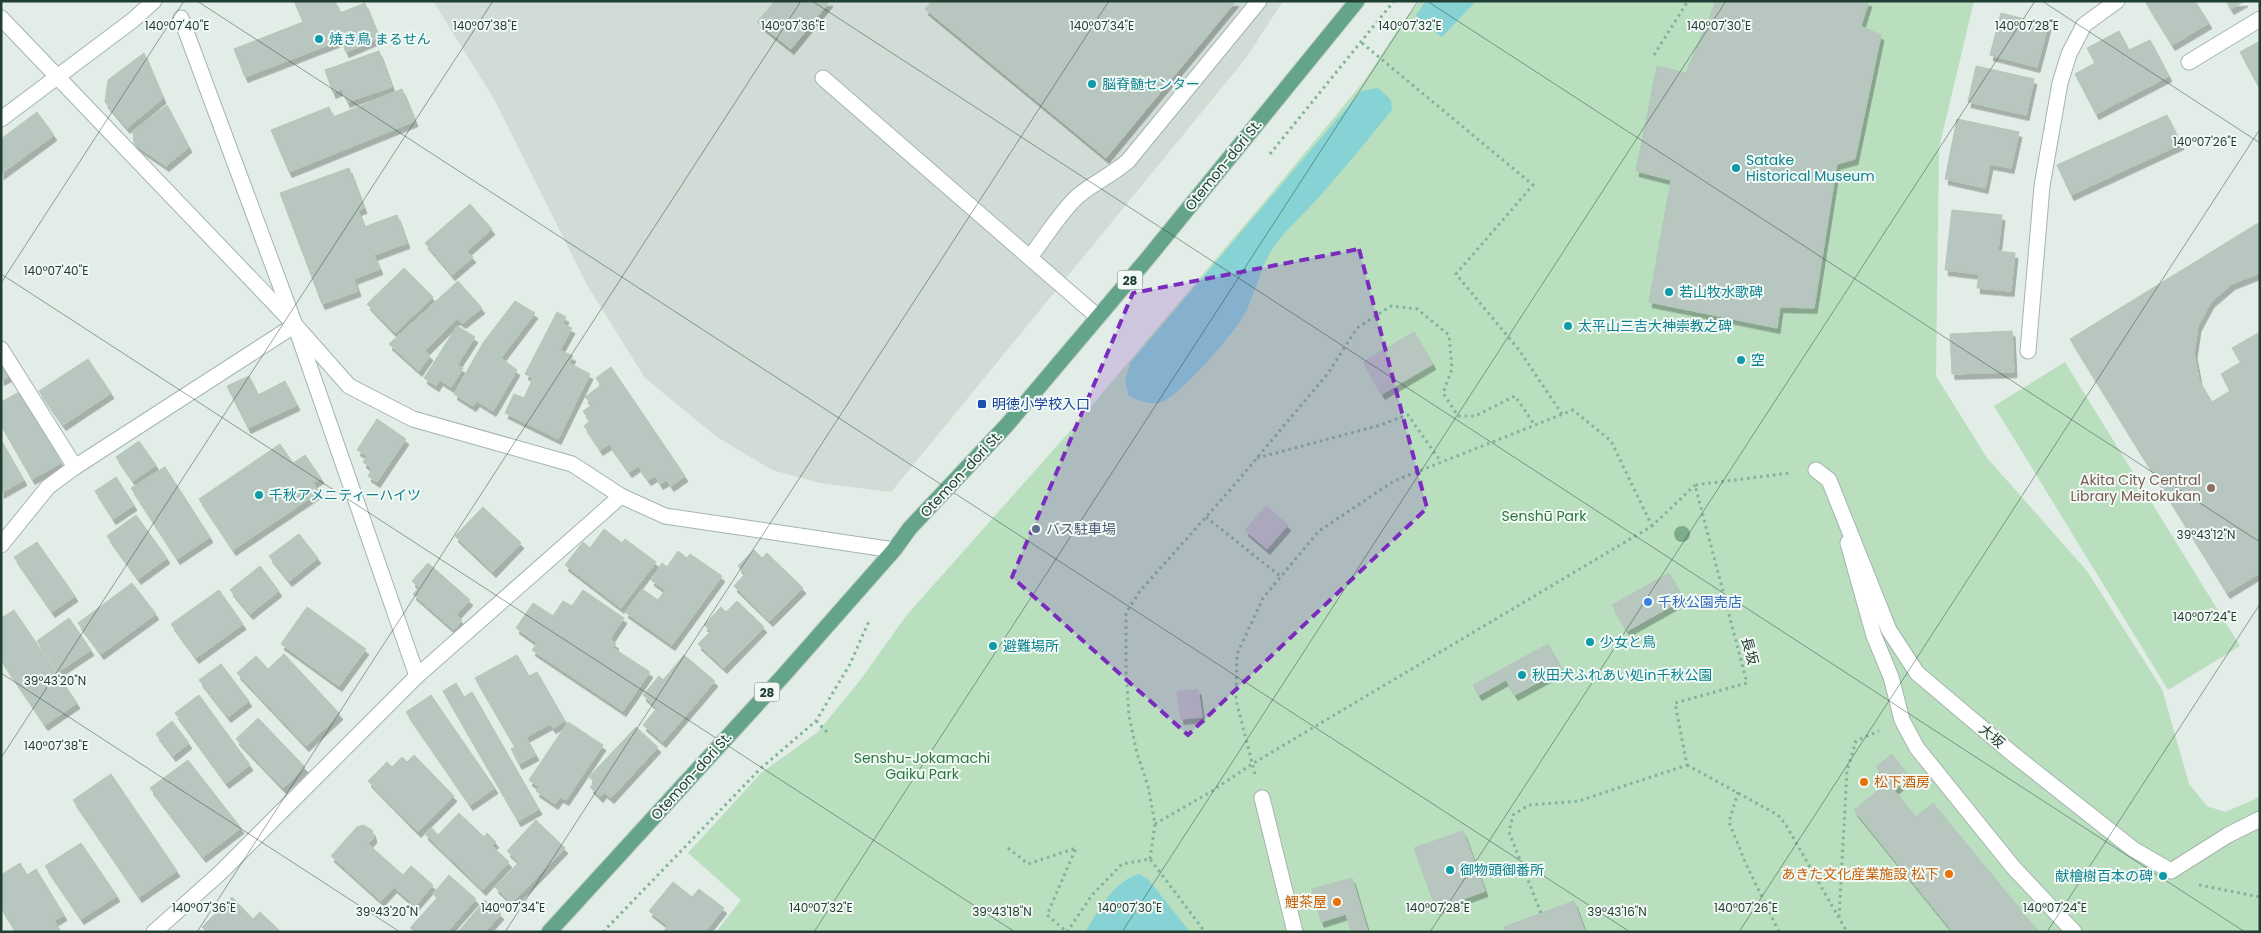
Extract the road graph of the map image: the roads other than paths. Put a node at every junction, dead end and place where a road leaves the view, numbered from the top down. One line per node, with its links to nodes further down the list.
1 (154, 1): 9 (street)
2 (1259, 1): 12 (street)
3 (1357, 1): 13 (main road, Otemon-dori St. / 28)
4 (2116, 1): 16 (street)
5 (1, 18): 9 (street)
6 (181, 18): 14 (street)
7 (2260, 19): 8 (street)
8 (2189, 62)
9 (58, 77): 11 (street); 14 (street)
10 (823, 78): 12 (street)
11 (1, 119)
12 (1030, 257): 13 (street)
13 (1098, 317): 22 (main road, Otemon-dori St. / 28)
14 (295, 324): 17 (street); 19 (street); 23 (street)
15 (1, 349): 17 (street)
16 (2028, 351)
17 (75, 467): 21 (street)
18 (1816, 470): 20 (street, 大坂)
19 (621, 496): 22 (street); 23 (street)
20 (1837, 503): 25 (street, 大坂); 29 (street)
21 (1, 545)
22 (894, 550): 27 (main road, Otemon-dori St. / 28)
23 (417, 676): 26 (street)
24 (1262, 798): 28 (street)
25 (2260, 819)
26 (154, 932)
27 (549, 932)
28 (1295, 932)
29 (2074, 932)

